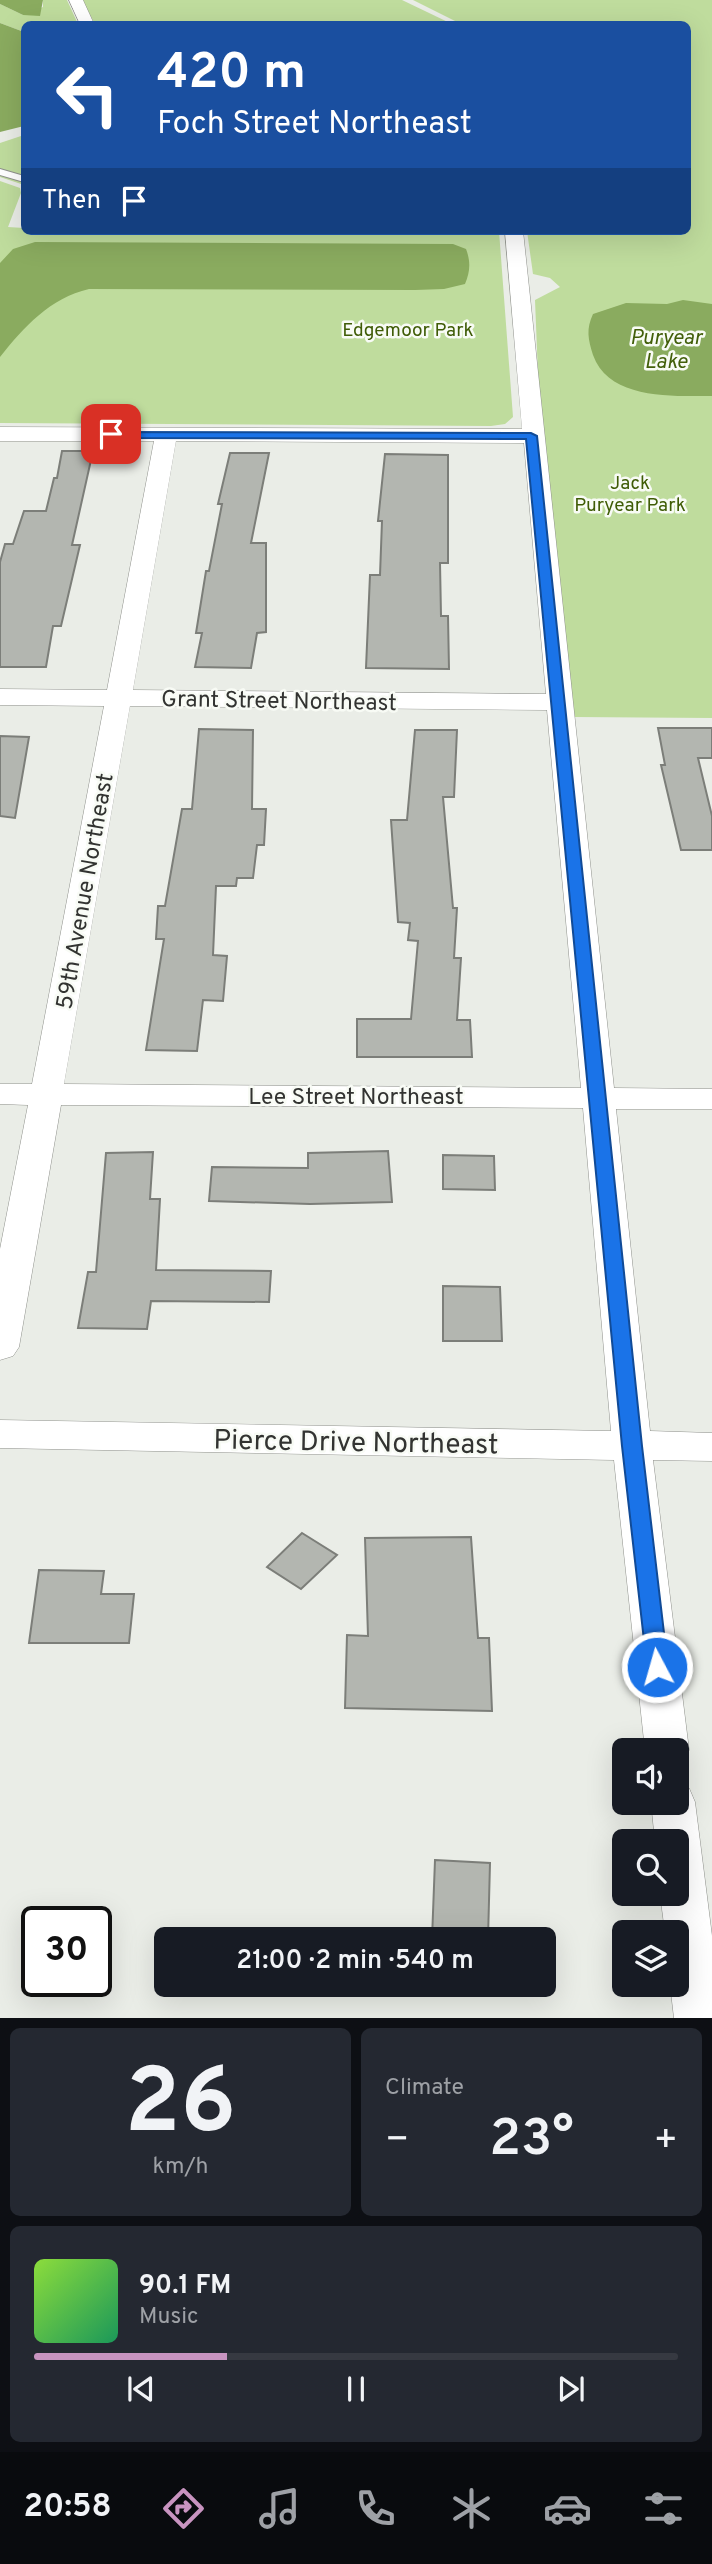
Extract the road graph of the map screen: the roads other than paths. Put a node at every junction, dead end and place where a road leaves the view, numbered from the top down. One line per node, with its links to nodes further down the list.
1 (76, 0): 2 (street)
2 (86, 21)
3 (0, 172): 4 (lane)
4 (21, 178)
5 (514, 235): 8 (street)
6 (0, 434): 7 (street)
7 (166, 435): 8 (street); 10 (street, 59th Avenue Northeast)
8 (531, 436): 11 (street)
9 (0, 697): 10 (street, Grant Street Northeast)
10 (119, 698): 11 (street, Grant Street Northeast); 13 (street, 59th Avenue Northeast)
11 (558, 702): 14 (street)
12 (0, 1094): 13 (street, Lee Street Northeast)
13 (46, 1095): 14 (street, Lee Street Northeast); 16 (street, 59th Avenue Northeast)
14 (598, 1098): 15 (street, Lee Street Northeast); 18 (street)
15 (712, 1099)
16 (0, 1347)
17 (0, 1434): 18 (street, Pierce Drive Northeast)
18 (632, 1446): 19 (street, Pierce Drive Northeast); 20 (street)
19 (712, 1447)
20 (666, 1738)
21 (675, 1815): 22 (street)
22 (698, 2018)

